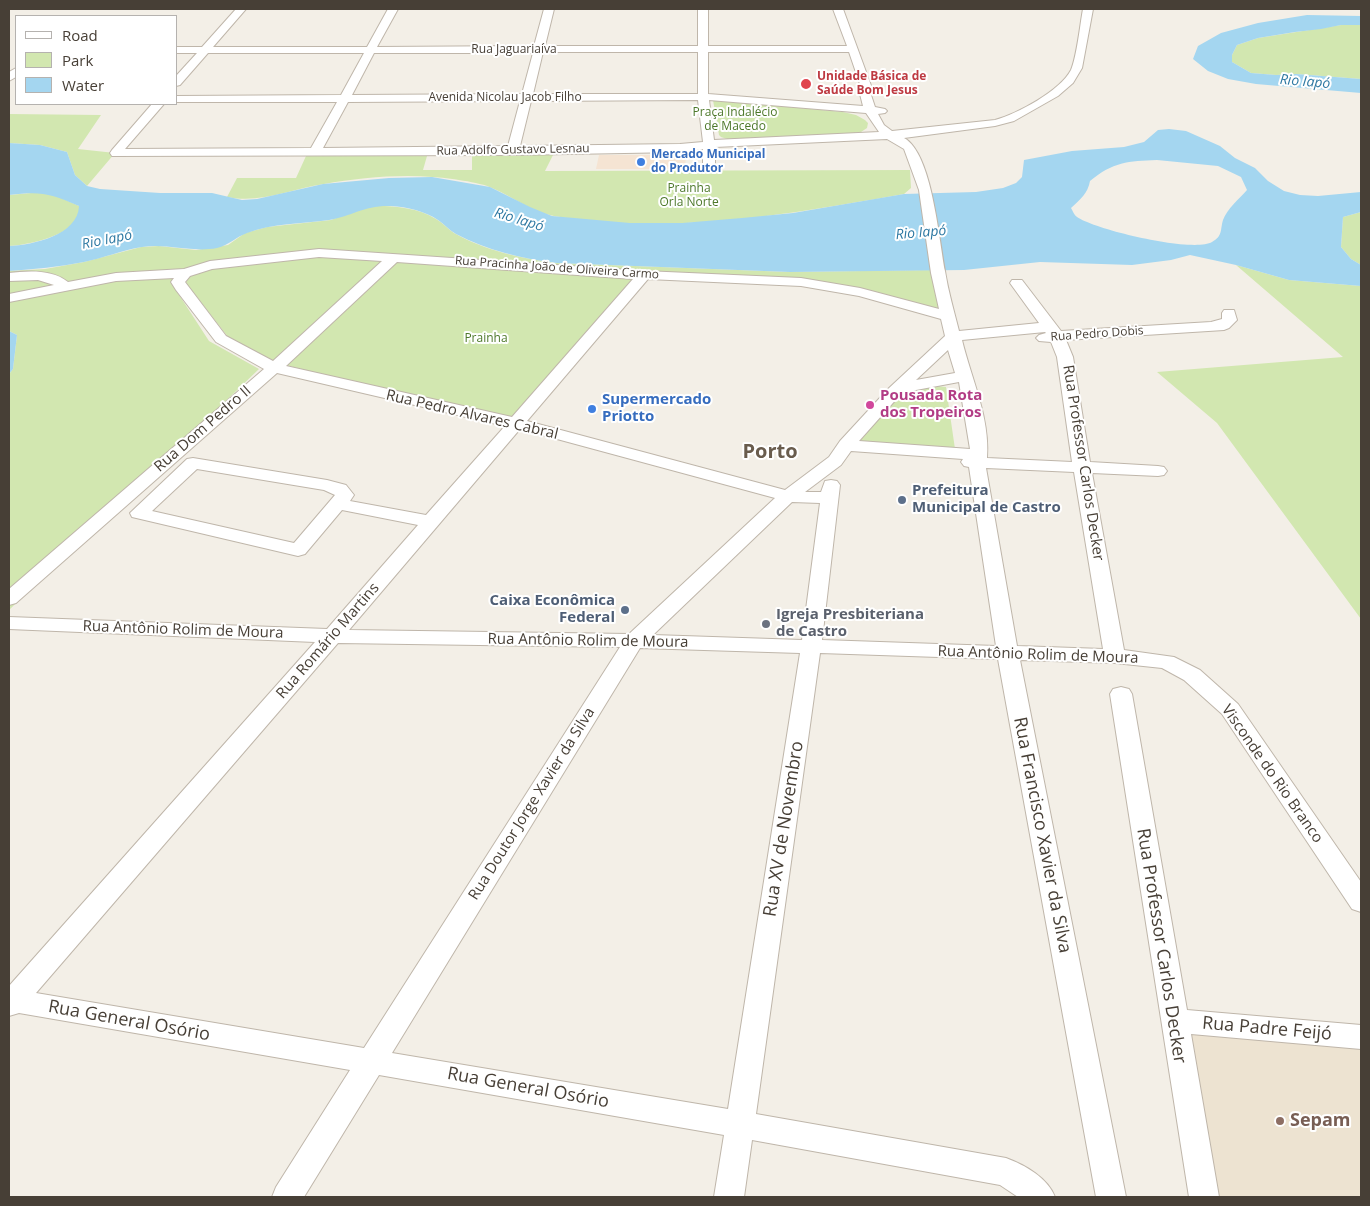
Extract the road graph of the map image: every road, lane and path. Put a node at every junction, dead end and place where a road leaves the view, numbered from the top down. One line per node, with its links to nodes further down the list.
1 (241, 9): 9 (street)
2 (393, 9): 12 (street)
3 (549, 9): 10 (street)
4 (703, 9): 11 (street)
5 (838, 9): 7 (street)
6 (1088, 9): 22 (street, Rua Adolfo Gustavo Lesnau)
7 (852, 49): 11 (street, Rua Jaguariaíva); 14 (street)
8 (178, 50): 9 (street, Rua Jaguariaíva)
9 (204, 50): 12 (street, Rua Jaguariaíva); 13 (street)
10 (540, 50): 11 (street, Rua Jaguariaíva); 12 (street, Rua Jaguariaíva); 17 (street)
11 (704, 50): 15 (street)
12 (369, 51): 16 (street)
13 (178, 81)
14 (868, 91): 20 (street); 21 (street)
15 (703, 97): 17 (street, Avenida Nicolau Jacob Filho); 20 (street, Avenida Nicolau Jacob Filho); 24 (street)
16 (344, 98): 17 (street, Avenida Nicolau Jacob Filho); 18 (street, Avenida Nicolau Jacob Filho); 26 (street)
17 (528, 98): 25 (street)
18 (178, 99)
19 (157, 105): 26 (street, Rua Adolfo Gustavo Lesnau)
20 (871, 112): 21 (street, Avenida Nicolau Jacob Filho); 23 (street)
21 (885, 113): 22 (street)
22 (908, 134): 23 (street, Rua Adolfo Gustavo Lesnau); 28 (street)
23 (890, 135): 24 (street, Rua Adolfo Gustavo Lesnau); 28 (street)
24 (710, 144): 25 (street, Rua Adolfo Gustavo Lesnau); 27 (street)
25 (513, 151): 26 (street, Rua Adolfo Gustavo Lesnau)
26 (315, 152)
27 (709, 166)
28 (924, 184): 37 (street, Rua Francisco Xavier da Silva)
29 (396, 257): 30 (street, Rua Pracinha João de Oliveira Carmo); 31 (street, Rua Pracinha João de Oliveira Carmo); 41 (street, Rua Dom Pedro II)
30 (185, 273): 34 (street, Rua Pracinha João de Oliveira Carmo); 41 (street, Rua Pedro Alvares Cabral)
31 (644, 275): 37 (street, Rua Pracinha João de Oliveira Carmo); 44 (street, Rua Romário Martins)
32 (9, 277): 34 (street)
33 (1017, 283): 38 (street, Rua Professor Carlos Decker)
34 (65, 286): 35 (street, Rua Pracinha João de Oliveira Carmo)
35 (9, 298)
36 (1229, 313): 38 (street, Rua Pedro Dobis)
37 (948, 316): 39 (street, Rua Francisco Xavier da Silva)
38 (1053, 332): 39 (street, Rua Pedro Dobis); 46 (street, Rua Professor Carlos Decker)
39 (955, 341): 40 (street, Rua Doutor Jorge Xavier da Silva); 42 (street, Rua Francisco Xavier da Silva)
40 (928, 360): 42 (street); 43 (street, Rua Doutor Jorge Xavier da Silva)
41 (274, 368): 44 (street, Rua Pedro Alvares Cabral); 52 (street, Rua Dom Pedro II)
42 (961, 372): 43 (street); 45 (street, Rua Francisco Xavier da Silva)
43 (894, 392): 48 (street, Rua Doutor Jorge Xavier da Silva)
44 (515, 423): 49 (street, Rua Pedro Alvares Cabral); 51 (street, Rua Romário Martins)
45 (975, 461): 46 (street); 48 (street); 57 (street, Rua Francisco Xavier da Silva)
46 (1082, 469): 47 (street); 58 (street, Rua Professor Carlos Decker)
47 (1158, 471)
48 (830, 473): 49 (street, Rua Doutor Jorge Xavier da Silva); 56 (street, Rua XV de Novembro)
49 (788, 496): 55 (street, Rua Doutor Jorge Xavier da Silva)
50 (338, 504): 50 (street); 51 (street)
51 (431, 522): 54 (street, Rua Romário Martins)
52 (9, 599)
53 (9, 624): 54 (street, Rua Antônio Rolim de Moura)
54 (332, 636): 55 (street, Rua Antônio Rolim de Moura); 62 (street, Rua Romário Martins)
55 (634, 641): 56 (street, Rua Antônio Rolim de Moura); 65 (street, Rua Doutor Jorge Xavier da Silva)
56 (811, 647): 57 (street, Rua Antônio Rolim de Moura); 66 (street, Rua XV de Novembro)
57 (1008, 654): 58 (street, Rua Antônio Rolim de Moura); 70 (street, Rua Francisco Xavier da Silva)
58 (1115, 656): 59 (street, Rua Antônio Rolim de Moura)
59 (1167, 662): 61 (street, Visconde do Rio Branco)
60 (1121, 694): 63 (street, Rua Professor Carlos Decker)
61 (1361, 902)
62 (10, 1002): 65 (street, Rua General Osório)
63 (1174, 1021): 64 (street, Rua Padre Feijó); 71 (street, Rua Professor Carlos Decker)
64 (1361, 1037)
65 (371, 1062): 66 (street, Rua General Osório); 67 (street, Rua Doutor Jorge Xavier da Silva)
66 (739, 1124): 68 (street, Rua XV de Novembro); 69 (street, Rua General Osório)
67 (287, 1197)
68 (729, 1197)
69 (1040, 1197)
70 (1111, 1197)
71 (1204, 1197)

